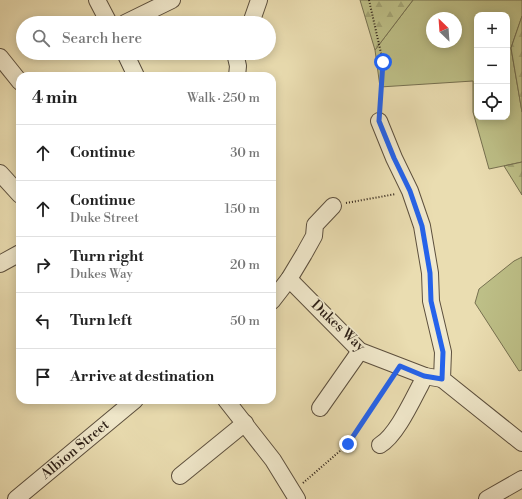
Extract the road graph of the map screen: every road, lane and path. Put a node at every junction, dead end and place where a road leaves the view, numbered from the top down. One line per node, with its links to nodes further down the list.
1 (97, 0): 5 (street)
2 (172, 0): 6 (street)
3 (259, 0): 7 (street)
4 (369, 0): 14 (path)
5 (106, 16)
6 (139, 16)
7 (253, 16)
8 (0, 57): 13 (street)
9 (128, 60): 11 (street)
10 (237, 60): 12 (street)
11 (134, 72)
12 (237, 72)
13 (16, 77)
14 (379, 121): 17 (street)
15 (0, 173): 16 (street)
16 (16, 190)
17 (410, 191): 18 (path); 26 (street)
18 (333, 206): 21 (street)
19 (16, 255): 20 (street)
20 (0, 264)
21 (289, 279): 22 (street); 23 (street, Dukes Way)
22 (276, 296)
23 (360, 351): 24 (street, Dukes Way); 29 (street)
24 (400, 366): 25 (street, Dukes Way); 35 (path)
25 (424, 376): 26 (street, Dukes Way); 32 (street)
26 (442, 379): 31 (street)
27 (129, 404): 36 (street, Albion Street)
28 (229, 404): 30 (street)
29 (320, 408)
30 (245, 423): 33 (street); 35 (street)
31 (522, 443)
32 (380, 445)
33 (180, 476)
34 (522, 479): 37 (street)
35 (295, 495)
36 (16, 499)
37 (487, 499)

